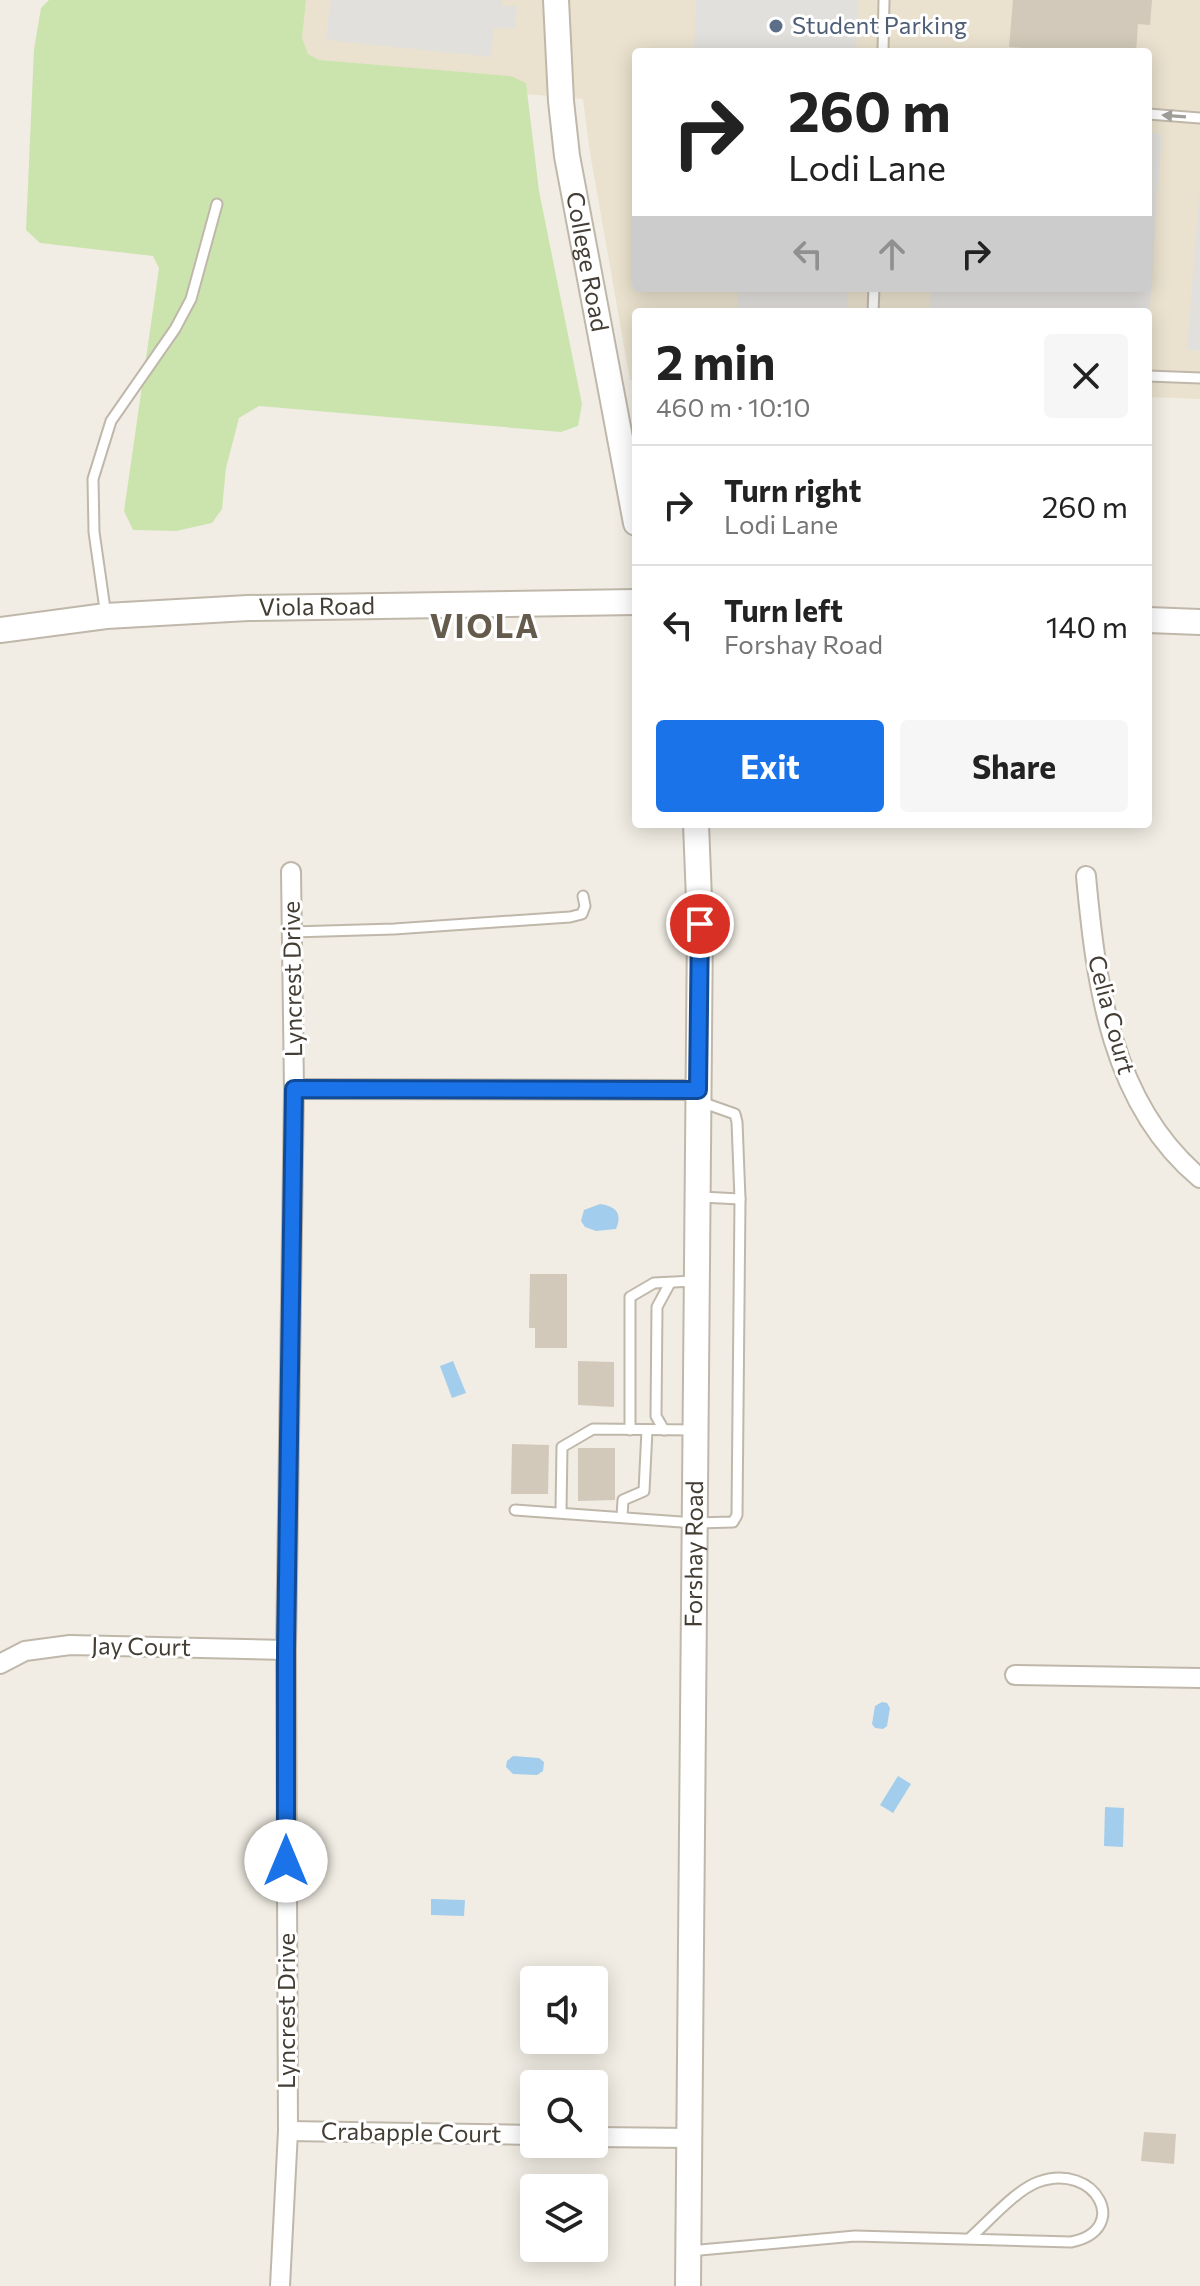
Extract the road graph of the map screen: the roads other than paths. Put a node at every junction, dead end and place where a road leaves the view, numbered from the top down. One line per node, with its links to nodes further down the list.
1 (556, 0): 9 (street, College Road)
2 (884, 0): 3 (lane)
3 (883, 48)
4 (1152, 114): 5 (lane, one-way to 4)
5 (1200, 118)
6 (217, 204): 11 (lane)
7 (1152, 376): 8 (lane)
8 (1200, 378)
9 (632, 502)
10 (632, 602): 11 (street, Viola Road)
11 (106, 616): 14 (street, Viola Road)
12 (1152, 620): 13 (street)
13 (1200, 622)
14 (0, 630)
15 (696, 828): 21 (street, Forshay Road)
16 (291, 872): 19 (street, Lyncrest Drive)
17 (1086, 876): 22 (street, Celia Court)
18 (583, 896): 19 (lane)
19 (292, 932): 20 (street, Lyncrest Drive)
20 (294, 1089): 21 (street); 35 (street, Lyncrest Drive)
21 (698, 1096): 23 (street, Forshay Road); 24 (lane)
22 (1200, 1178)
23 (697, 1196): 24 (lane); 25 (street, Forshay Road)
24 (740, 1199): 34 (lane)
25 (696, 1281): 26 (lane); 30 (street, Forshay Road)
26 (670, 1283): 27 (lane); 29 (lane)
27 (630, 1430): 28 (lane); 32 (lane)
28 (647, 1430): 29 (lane); 33 (lane)
29 (664, 1430): 30 (lane)
30 (695, 1430): 34 (street, Forshay Road)
31 (515, 1510): 32 (lane)
32 (561, 1511): 33 (lane)
33 (622, 1516): 34 (lane)
34 (695, 1523): 42 (street, Forshay Road)
35 (286, 1650): 36 (street, Jay Court); 39 (street, Lyncrest Drive)
36 (0, 1664)
37 (1015, 1675): 38 (street)
38 (1200, 1678)
39 (288, 2131): 40 (street, Crabapple Court); 45 (street, Lyncrest Drive)
40 (520, 2135)
41 (608, 2137): 42 (street)
42 (690, 2138): 44 (street, Forshay Road)
43 (970, 2238): 43 (lane); 44 (lane)
44 (689, 2251): 46 (street, Forshay Road)
45 (280, 2286)
46 (688, 2286)

